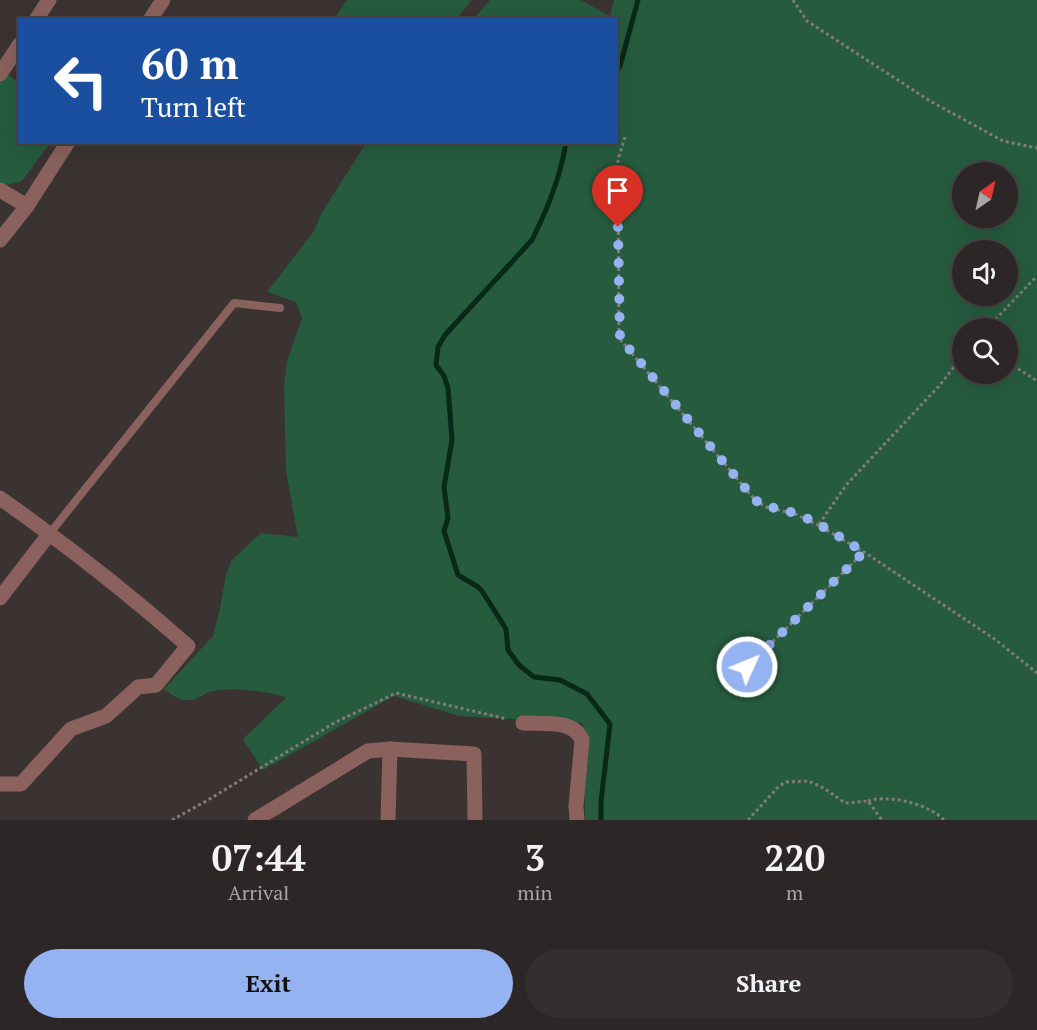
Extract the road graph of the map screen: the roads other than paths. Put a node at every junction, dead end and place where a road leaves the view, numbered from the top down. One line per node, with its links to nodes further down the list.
1 (49, 0): 3 (street)
2 (164, 0): 4 (street)
3 (37, 18)
4 (151, 18)
5 (18, 47): 6 (street)
6 (0, 74)
7 (67, 144): 9 (street)
8 (0, 190): 9 (street)
9 (27, 206): 10 (street)
10 (0, 240)
11 (280, 308): 13 (lane)
12 (0, 498): 13 (street)
13 (50, 533): 14 (street); 17 (street)
14 (0, 598)
15 (523, 723): 21 (street)
16 (390, 749): 18 (street); 19 (street); 20 (street)
17 (0, 783)
18 (255, 820)
19 (388, 820)
20 (475, 820)
21 (577, 820)

